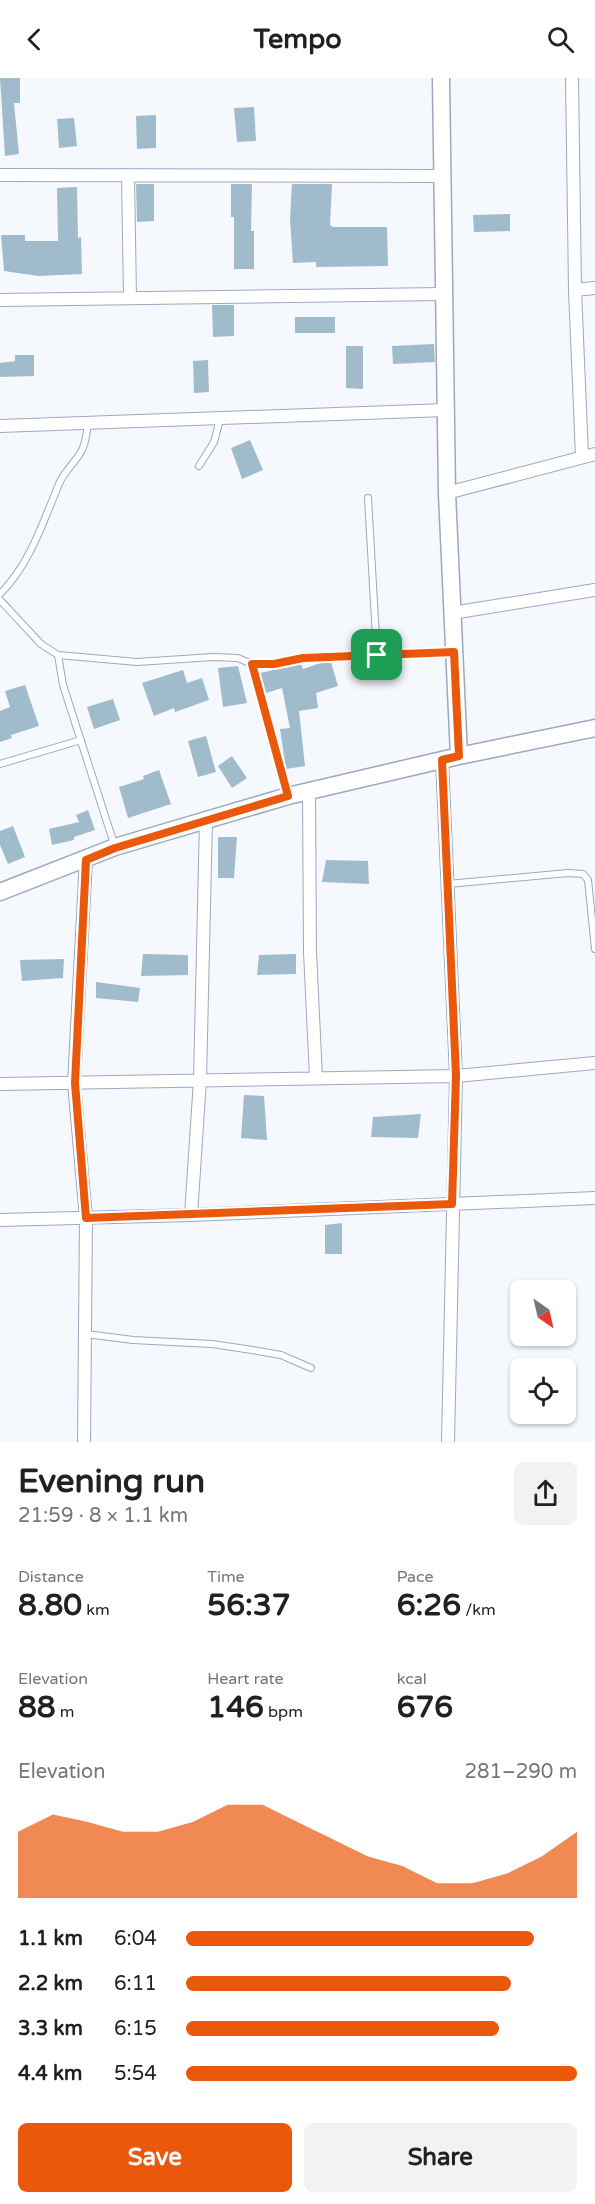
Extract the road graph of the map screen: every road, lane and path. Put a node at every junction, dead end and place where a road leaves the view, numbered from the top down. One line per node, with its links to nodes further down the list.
1 (441, 78): 5 (street)
2 (572, 78): 7 (street)
3 (0, 175): 4 (street)
4 (128, 176): 5 (street); 9 (street)
5 (441, 176): 8 (street)
6 (595, 288): 7 (street)
7 (574, 290): 16 (street)
8 (443, 294): 9 (street); 11 (street)
9 (130, 298): 10 (street)
10 (0, 300)
11 (446, 410): 12 (street); 18 (street)
12 (220, 418): 13 (street); 17 (lane)
13 (88, 423): 14 (street); 21 (lane)
14 (0, 426)
15 (595, 454): 16 (street)
16 (582, 456): 18 (street)
17 (199, 466)
18 (447, 493): 23 (street)
19 (368, 498): 26 (lane)
20 (595, 590): 23 (street)
21 (0, 594)
22 (0, 600): 25 (lane)
23 (452, 613): 24 (street)
24 (454, 652): 26 (lane); 30 (street)
25 (58, 655): 27 (lane); 29 (lane)
26 (377, 655): 27 (lane)
27 (252, 664): 34 (lane)
28 (595, 728): 30 (street)
29 (81, 740): 32 (lane); 36 (lane)
30 (459, 756): 31 (street)
31 (442, 760): 33 (street); 38 (street)
32 (0, 764)
33 (309, 791): 34 (street); 43 (street)
34 (288, 796): 35 (street)
35 (206, 820): 36 (street); 44 (street)
36 (115, 848): 37 (street)
37 (86, 860): 39 (street); 45 (street)
38 (448, 884): 40 (lane); 42 (street)
39 (0, 892)
40 (595, 949)
41 (595, 1063): 42 (street)
42 (456, 1076): 43 (street); 48 (street)
43 (316, 1078): 44 (street)
44 (200, 1080): 45 (street); 49 (street)
45 (75, 1083): 46 (street); 50 (street)
46 (0, 1084)
47 (595, 1198): 48 (street)
48 (452, 1204): 49 (street); 55 (street)
49 (191, 1215): 50 (street)
50 (86, 1218): 51 (street); 52 (street)
51 (0, 1220)
52 (86, 1334): 53 (lane); 54 (street)
53 (311, 1368)
54 (84, 1442)
55 (448, 1442)

